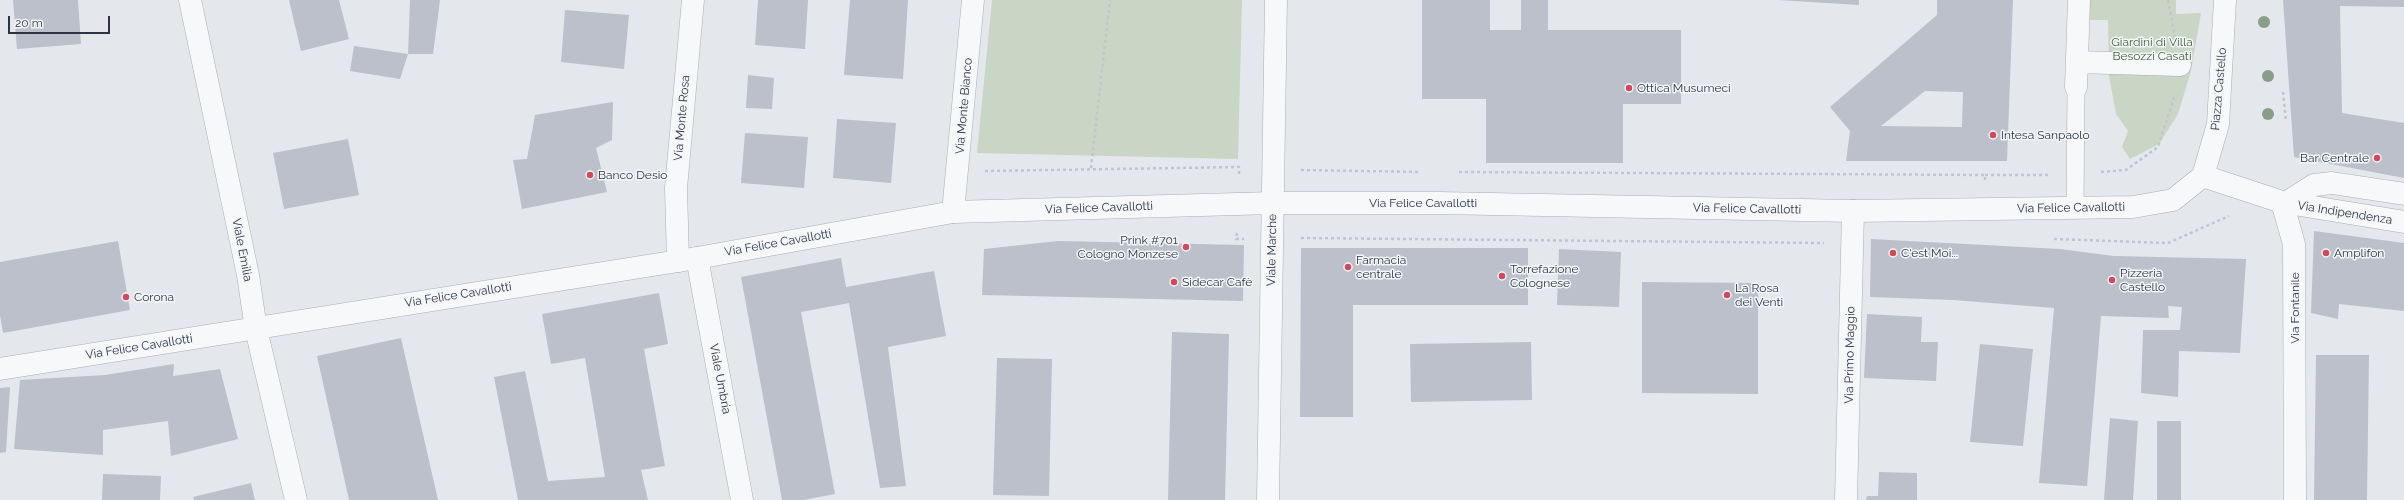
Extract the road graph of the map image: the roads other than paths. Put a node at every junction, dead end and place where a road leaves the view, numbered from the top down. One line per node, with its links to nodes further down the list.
1 (190, 0): 19 (street, Viale Emilia)
2 (693, 0): 18 (street, Via Monte Rosa)
3 (973, 0): 16 (street, Via Monte Bianco)
4 (1276, 0): 13 (street, Viale Marche)
5 (2079, 0): 7 (street)
6 (2225, 0): 10 (street, Piazza Castello)
7 (2077, 62): 8 (street); 9 (street)
8 (2180, 65)
9 (2076, 87): 14 (lane)
10 (2203, 176): 12 (street); 14 (street, Via Felice Cavallotti)
11 (2404, 194): 12 (street, Via Indipendenza)
12 (2284, 202): 17 (street, Via Indipendenza); 25 (street, Via Fontanile)
13 (1273, 203): 15 (street, Via Felice Cavallotti); 16 (street, Via Felice Cavallotti); 23 (street, Viale Marche)
14 (2075, 208): 15 (street, Via Felice Cavallotti)
15 (1853, 211): 24 (street, Via Primo Maggio)
16 (953, 212): 18 (street, Via Felice Cavallotti)
17 (2404, 222)
18 (688, 259): 19 (street, Via Felice Cavallotti); 22 (street, Viale Umbria)
19 (256, 329): 20 (street, Via Felice Cavallotti); 21 (street, Viale Emilia)
20 (0, 369)
21 (296, 500)
22 (742, 500)
23 (1268, 500)
24 (1846, 500)
25 (2295, 500)

